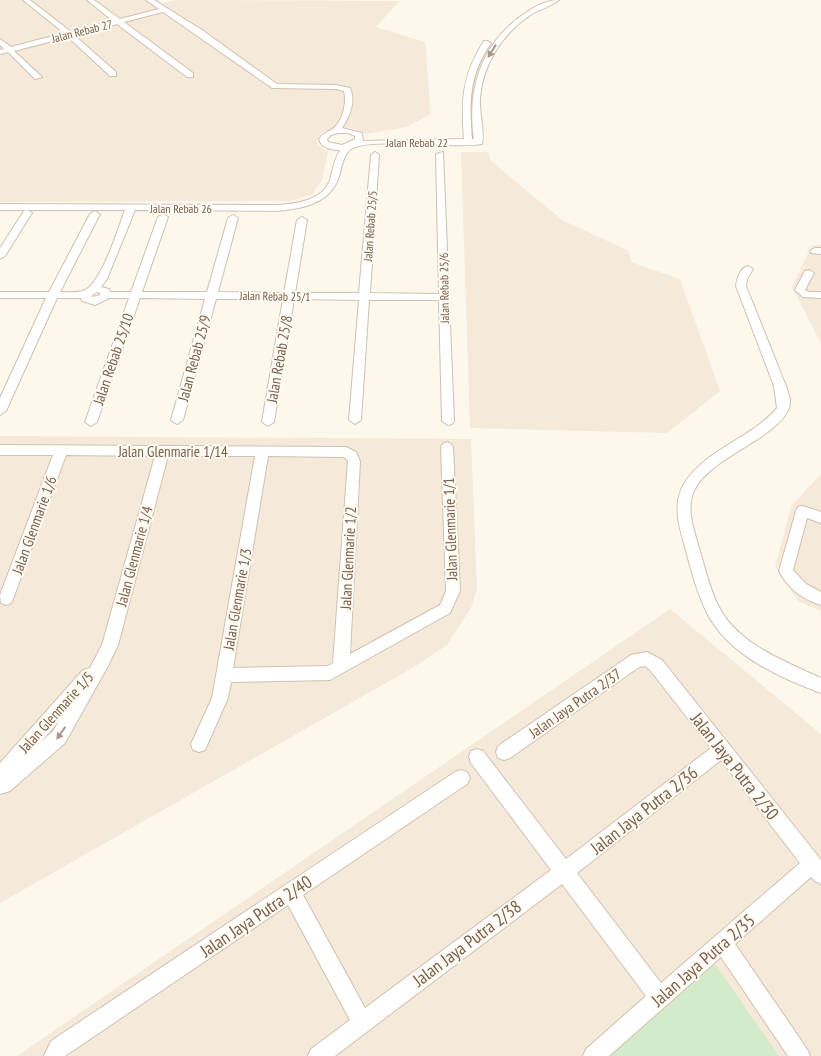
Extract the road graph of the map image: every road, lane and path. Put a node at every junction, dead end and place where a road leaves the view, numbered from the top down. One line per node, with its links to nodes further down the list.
1 (26, 0): 9 (street)
2 (90, 0): 8 (street)
3 (149, 0): 7 (street)
4 (542, 0): 6 (street)
5 (556, 0): 21 (street, Jalan Rebab 22, one-way to 21)
6 (536, 2): 17 (street)
7 (163, 10): 8 (street, Jalan Rebab 27); 16 (street)
8 (120, 22): 9 (street, Jalan Rebab 27); 14 (street)
9 (70, 34): 11 (street, Jalan Rebab 27); 13 (street)
10 (0, 41): 11 (street)
11 (9, 50): 12 (street, Jalan Rebab 27); 15 (street)
12 (0, 52)
13 (114, 74)
14 (190, 75)
15 (38, 78)
16 (345, 115): 18 (street); 19 (street)
17 (467, 125): 20 (street); 21 (street)
18 (334, 131): 19 (street, Jalan Rebab 22); 23 (street)
19 (353, 132): 20 (street, Jalan Rebab 22); 22 (street)
20 (447, 138): 21 (street, Jalan Rebab 22)
21 (468, 140): 22 (street, Jalan Rebab 22)
22 (352, 146): 23 (street, Jalan Rebab 22); 26 (street, Jalan Rebab 26)
23 (332, 147): 26 (street)
24 (440, 154): 45 (street, Jalan Rebab 25/6)
25 (375, 155): 44 (street, Jalan Rebab 25/5)
26 (338, 164): 28 (street, Jalan Rebab 26)
27 (0, 207): 28 (street, Jalan Rebab 26)
28 (131, 208): 37 (street)
29 (27, 213): 34 (street)
30 (95, 214): 39 (street)
31 (163, 218): 40 (street, Jalan Rebab 25/10)
32 (233, 218): 41 (street, Jalan Rebab 25/9)
33 (302, 220): 43 (street, Jalan Rebab 25/8)
34 (0, 256)
35 (748, 268): 65 (street)
36 (809, 273): 42 (street)
37 (98, 290): 39 (street, Jalan Rebab 25/1); 40 (street, Jalan Rebab 25/1)
38 (0, 295): 39 (street, Jalan Rebab 25/1)
39 (53, 295): 46 (street)
40 (135, 295): 41 (street, Jalan Rebab 25/1); 50 (street, Jalan Rebab 25/10)
41 (212, 295): 43 (street, Jalan Rebab 25/1); 47 (street, Jalan Rebab 25/9)
42 (821, 295)
43 (290, 296): 44 (street, Jalan Rebab 25/1); 51 (street, Jalan Rebab 25/8)
44 (364, 298): 45 (street, Jalan Rebab 25/1); 48 (street, Jalan Rebab 25/5)
45 (444, 298): 49 (street, Jalan Rebab 25/6)
46 (0, 411)
47 (177, 420)
48 (355, 420)
49 (448, 421)
50 (91, 422)
51 (268, 422)
52 (447, 447): 63 (street, Jalan Glenmarie 1/1)
53 (0, 450): 54 (street, Jalan Glenmarie 1/14)
54 (61, 450): 55 (street, Jalan Glenmarie 1/14); 59 (street, Jalan Glenmarie 1/6)
55 (163, 450): 56 (street, Jalan Glenmarie 1/14); 62 (street, Jalan Glenmarie 1/4)
56 (262, 451): 57 (street, Jalan Glenmarie 1/14); 64 (street, Jalan Glenmarie 1/3)
57 (346, 452): 63 (street, Jalan Glenmarie 1/2)
58 (821, 518): 60 (street)
59 (6, 599)
60 (821, 599)
61 (647, 659): 67 (street, Jalan Jaya Putra 2/30); 68 (street, Jalan Jaya Putra 2/37)
62 (103, 661): 70 (street, Jalan Glenmarie 1/5); 72 (street, Jalan Glenmarie 1/5, one-way to 72)
63 (342, 667): 64 (street)
64 (224, 675): 66 (street, Jalan Glenmarie 1/3)
65 (821, 686)
66 (199, 744)
67 (722, 749): 73 (street, Jalan Jaya Putra 2/30); 74 (street, Jalan Jaya Putra 2/36)
68 (504, 752)
69 (477, 757): 74 (street)
70 (0, 776)
71 (461, 778): 75 (street, Jalan Jaya Putra 2/40)
72 (0, 786)
73 (817, 870): 76 (street, Jalan Jaya Putra 2/35)
74 (565, 871): 77 (street); 78 (street, Jalan Jaya Putra 2/38)
75 (291, 892): 78 (street); 79 (street, Jalan Jaya Putra 2/40)
76 (723, 943): 77 (street, Jalan Jaya Putra 2/35); 82 (street)
77 (660, 998): 81 (street, Jalan Jaya Putra 2/35)
78 (366, 1019): 80 (street, Jalan Jaya Putra 2/38)
79 (54, 1056)
80 (318, 1056)
81 (594, 1056)
82 (800, 1056)

